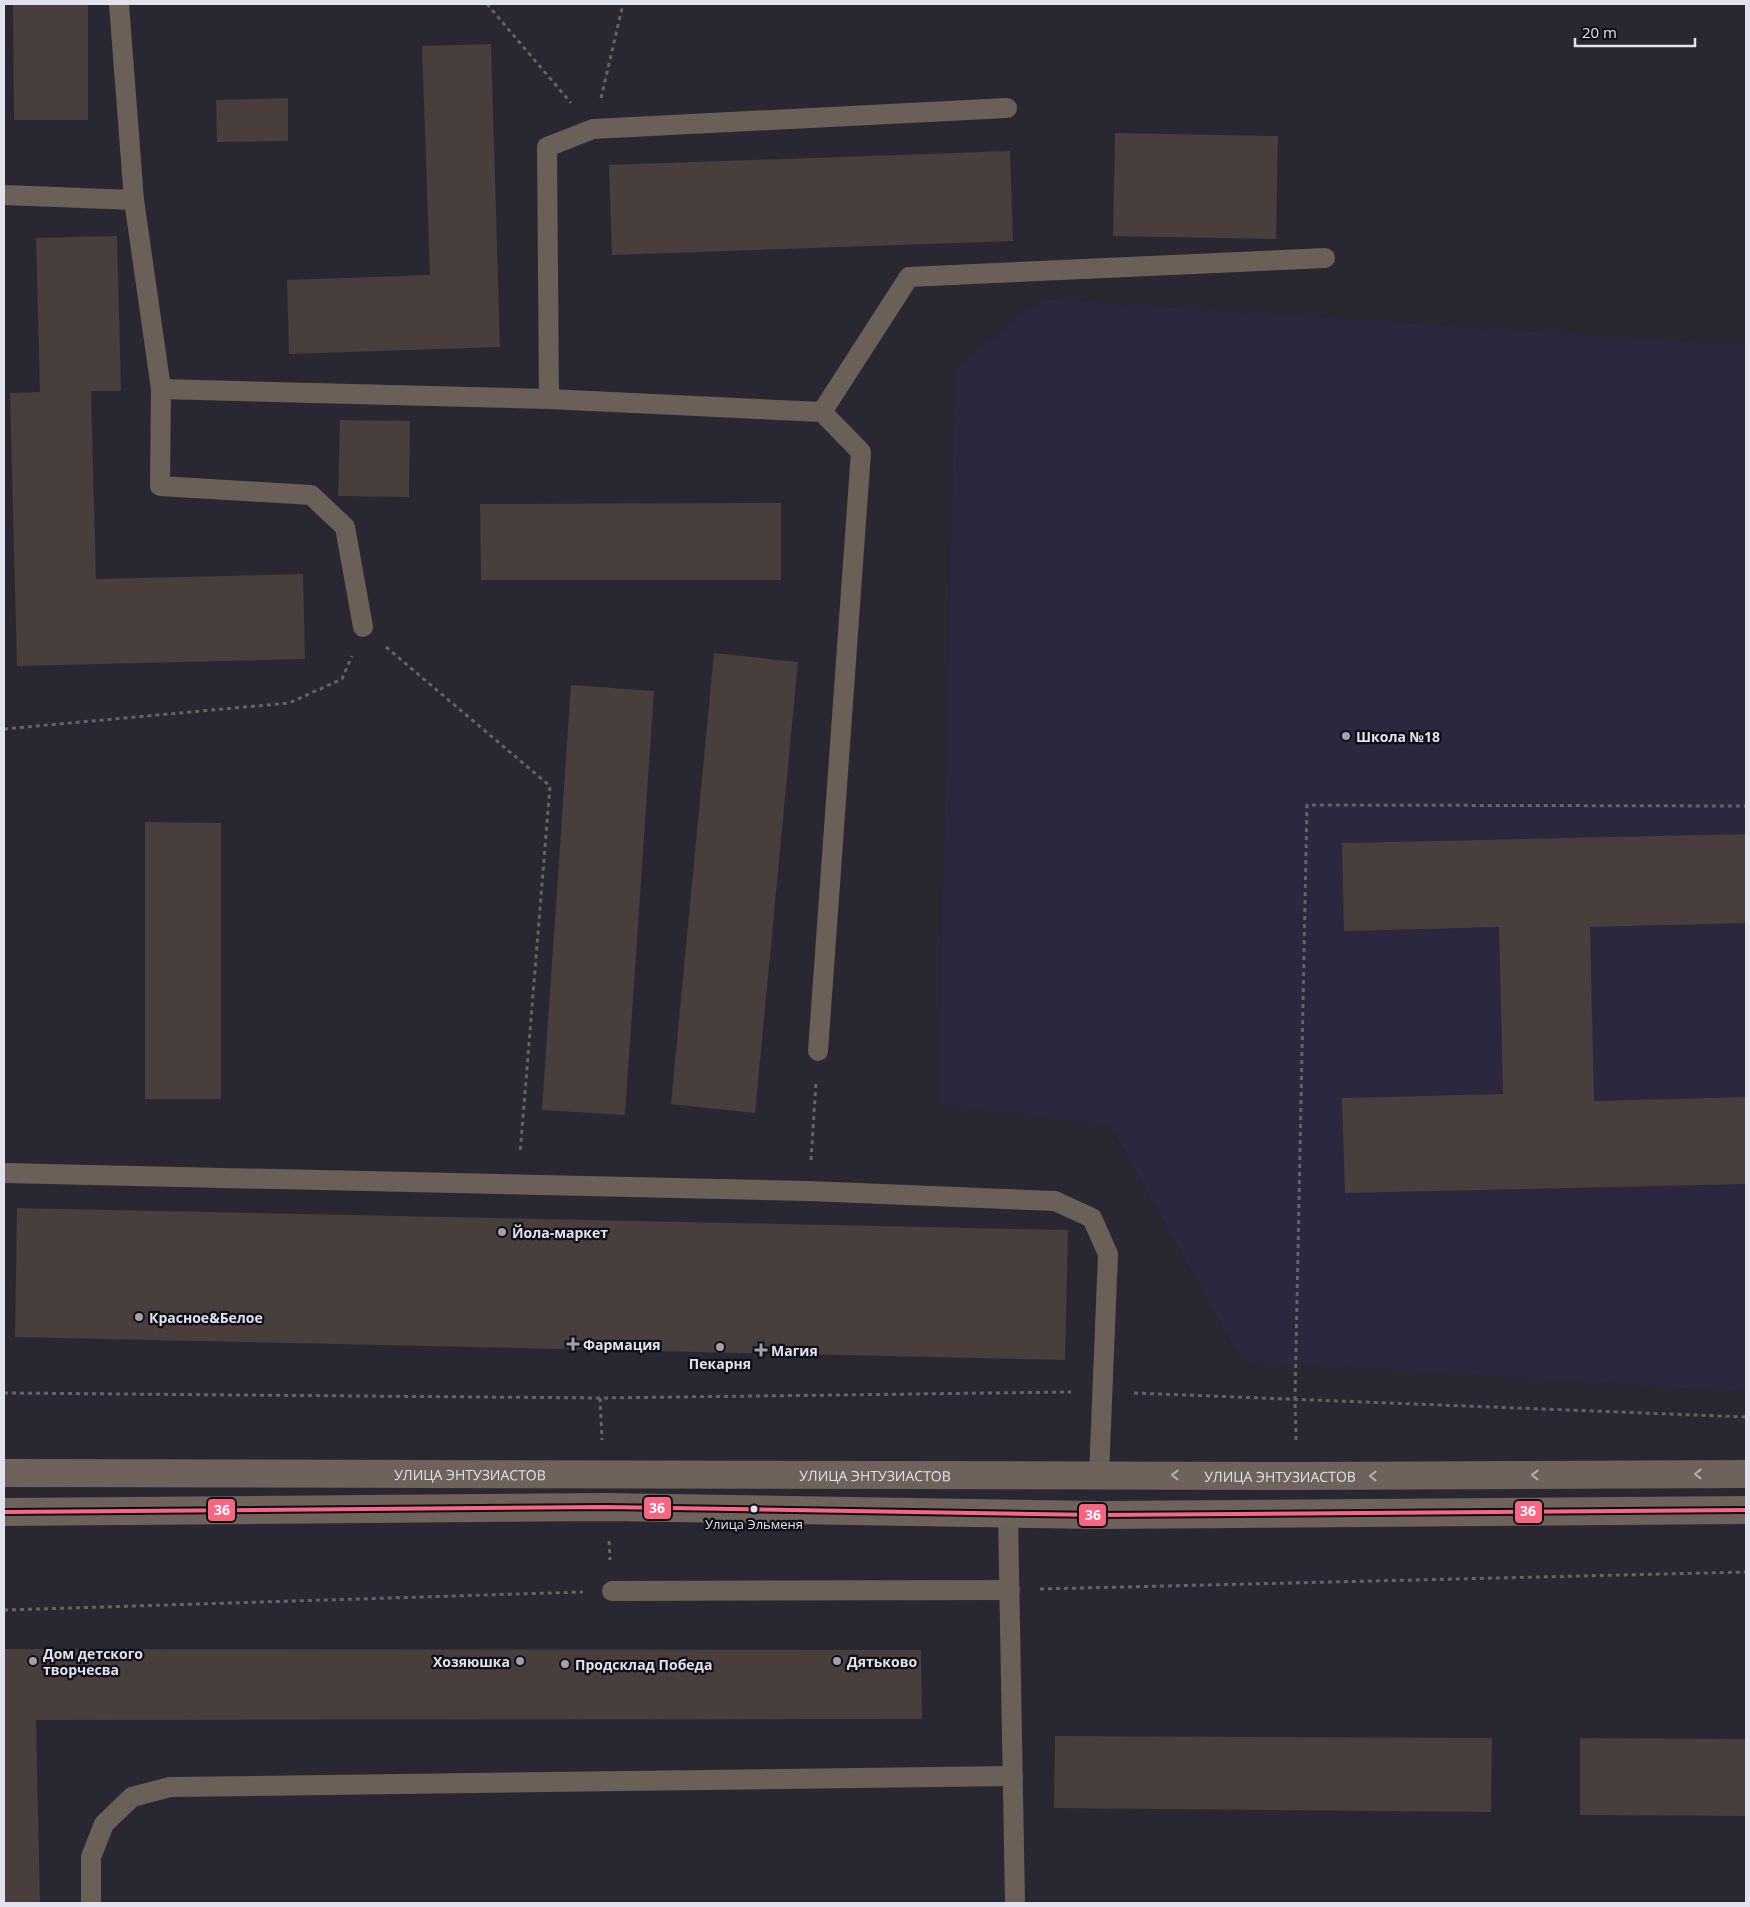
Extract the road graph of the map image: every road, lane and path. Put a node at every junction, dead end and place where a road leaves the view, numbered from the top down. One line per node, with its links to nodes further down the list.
1 (119, 4): 7 (lane)
2 (487, 4): 5 (path)
3 (623, 4): 5 (path)
4 (1007, 108): 5 (lane)
5 (593, 129): 10 (lane)
6 (4, 195): 7 (lane)
7 (134, 200): 9 (lane)
8 (1326, 258): 11 (lane)
9 (161, 390): 10 (lane); 12 (lane)
10 (548, 399): 11 (lane)
11 (822, 412): 15 (lane)
12 (363, 627): 13 (path); 17 (path)
13 (4, 729)
14 (1746, 806): 22 (path)
15 (818, 1051): 18 (path)
16 (4, 1173): 17 (lane)
17 (517, 1185): 18 (lane)
18 (809, 1191): 19 (lane)
19 (1103, 1392): 21 (path); 22 (path); 29 (lane)
20 (4, 1393): 21 (path)
21 (600, 1398): 24 (path)
22 (1295, 1399): 23 (path); 25 (path)
23 (1746, 1417)
24 (602, 1443)
25 (1296, 1445)
26 (4, 1473): 27 (main road, УЛИЦА ЭНТУЗИАСТОВ)
27 (1008, 1474): 29 (main road, УЛИЦА ЭНТУЗИАСТОВ); 32 (main road)
28 (1746, 1474): 29 (main road, УЛИЦА ЭНТУЗИАСТОВ, one-way to 29)
29 (1099, 1475): 33 (main road)
30 (1746, 1510): 33 (main road)
31 (4, 1512): 32 (main road)
32 (1008, 1514): 33 (main road); 35 (lane)
33 (1098, 1515)
34 (1746, 1572): 35 (path)
35 (1010, 1590): 36 (lane); 38 (lane)
36 (612, 1591): 37 (path)
37 (4, 1610)
38 (1013, 1776): 39 (lane); 40 (lane)
39 (91, 1903)
40 (1015, 1903)

